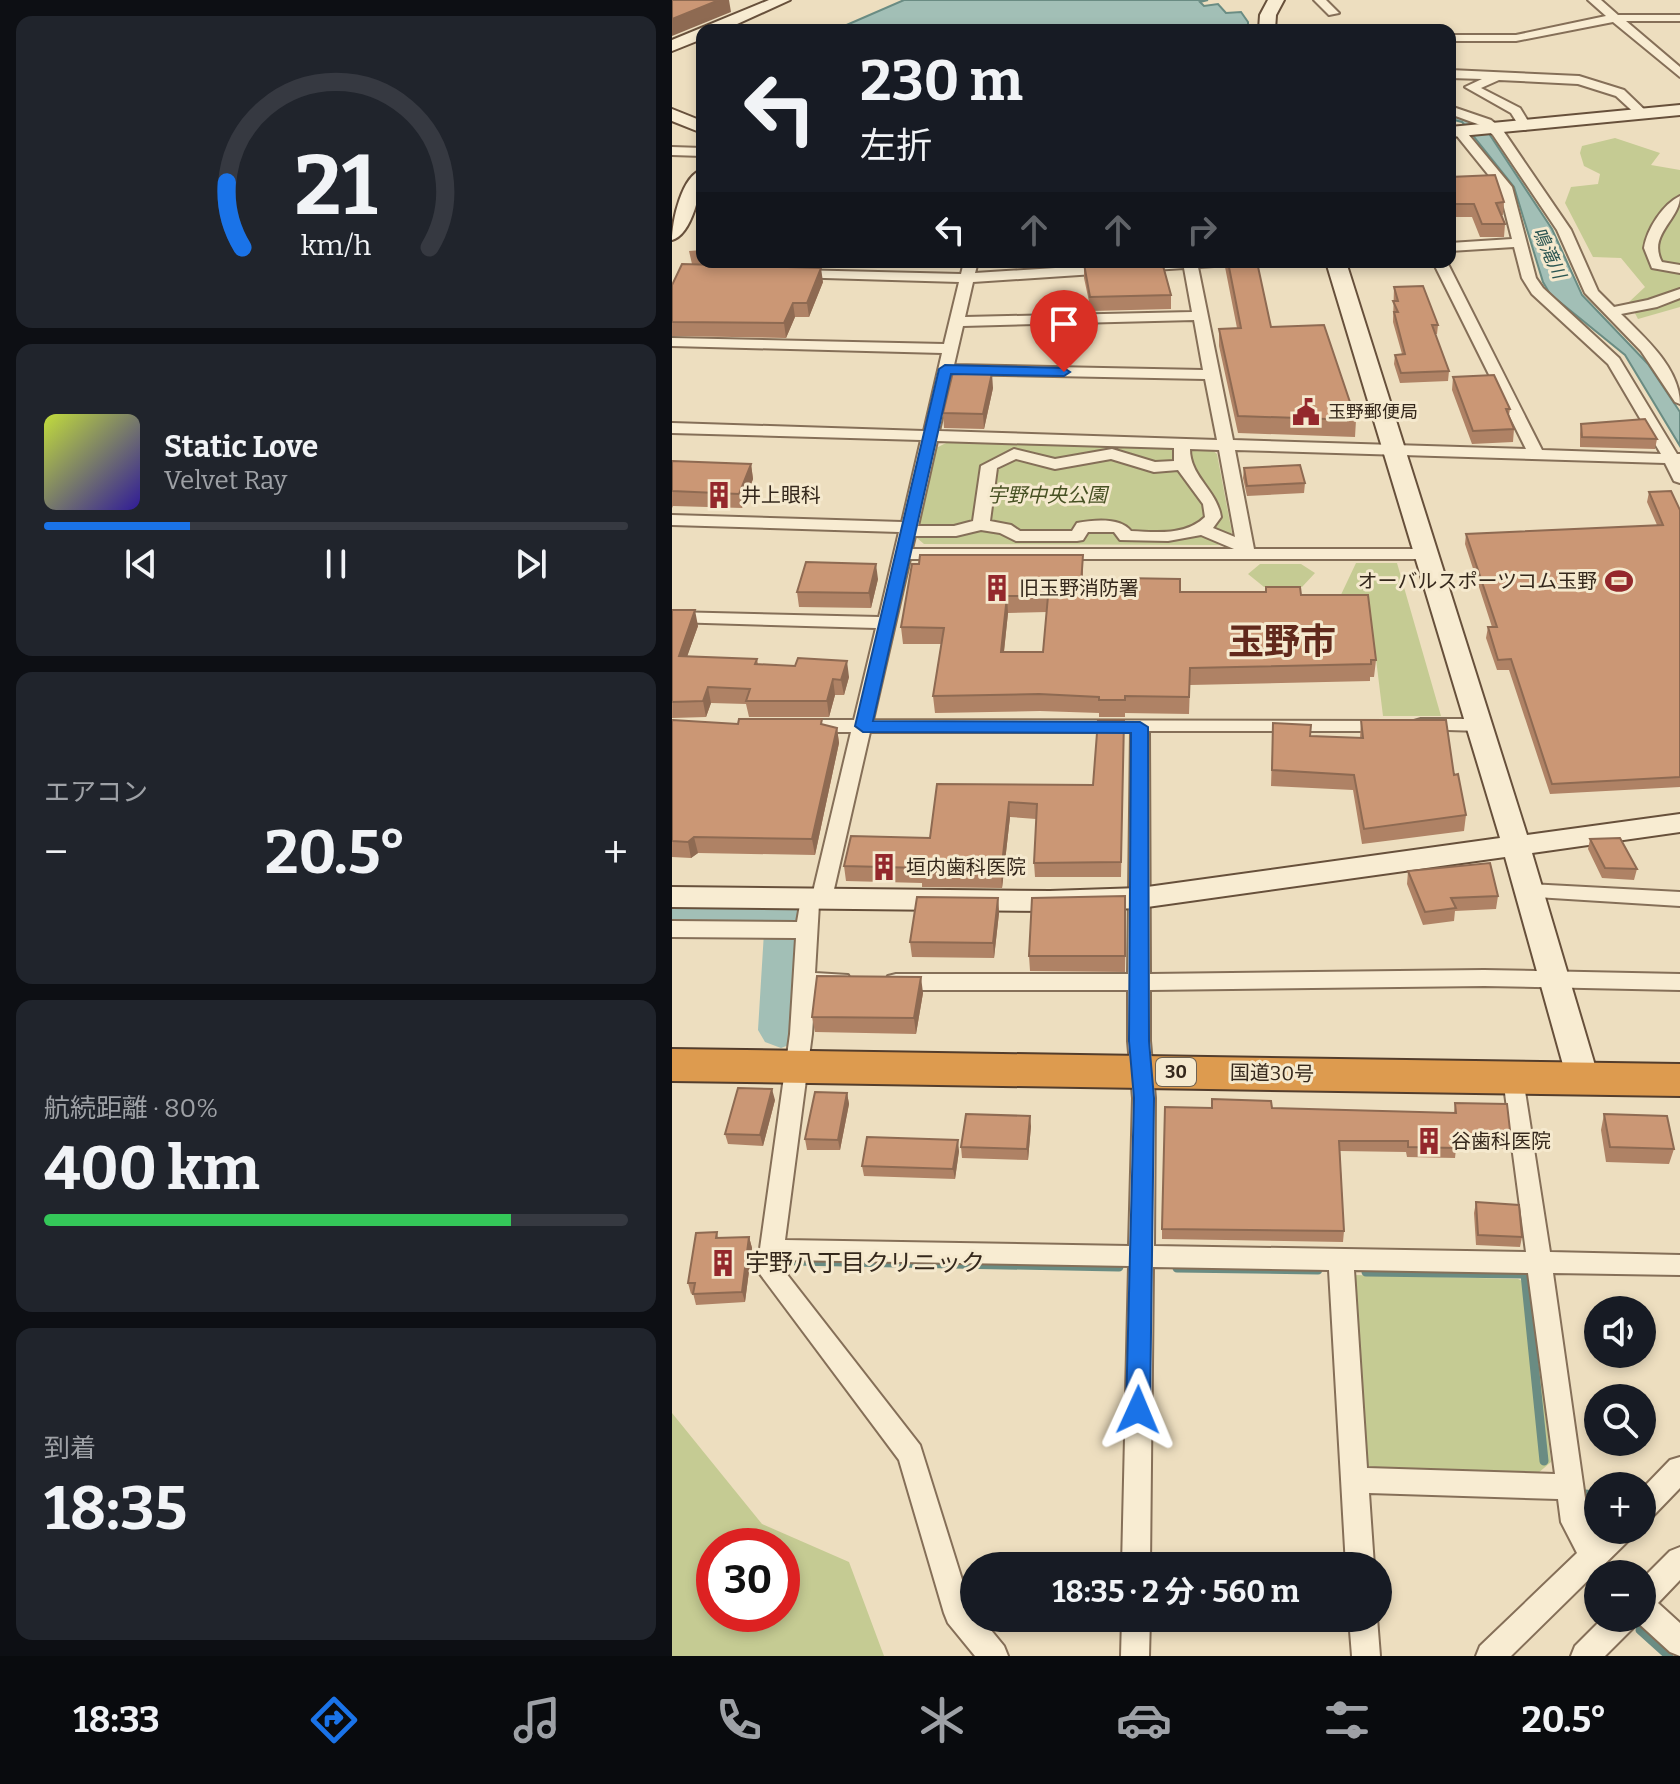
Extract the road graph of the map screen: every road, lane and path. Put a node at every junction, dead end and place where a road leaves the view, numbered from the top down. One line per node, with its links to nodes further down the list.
1 (782, 0): 9 (street)
2 (1276, 0): 10 (street)
3 (1320, 0): 4 (street); 6 (street)
4 (1339, 0)
5 (1594, 0): 7 (street)
6 (1333, 13)
7 (1615, 18): 8 (street); 14 (street); 15 (street)
8 (1680, 18)
9 (724, 24)
10 (1267, 24)
11 (696, 36): 13 (street)
12 (1456, 40): 14 (street)
13 (672, 46)
14 (1520, 57): 17 (street); 21 (street)
15 (1680, 73)
16 (1456, 74): 17 (street)
17 (1503, 75): 23 (street)
18 (1680, 110): 21 (street)
19 (1456, 113): 24 (street)
20 (672, 114): 22 (street)
21 (1644, 115): 23 (street)
22 (696, 125)
23 (1525, 126): 24 (street)
24 (1492, 128): 25 (street); 41 (street)
25 (1458, 131): 31 (street)
26 (672, 151): 27 (street)
27 (696, 152)
28 (696, 188): 30 (street)
29 (1680, 200): 37 (street)
30 (672, 234)
31 (1519, 243): 32 (street); 57 (street)
32 (1456, 247)
33 (1043, 268): 38 (street)
34 (1191, 268): 42 (street)
35 (1338, 268): 54 (street)
36 (1443, 268): 55 (street)
37 (1680, 269)
38 (969, 270): 39 (street); 43 (street)
39 (782, 274)
40 (1680, 293): 41 (street)
41 (1610, 312): 48 (street)
42 (1200, 316): 43 (street); 47 (street)
43 (957, 322): 45 (street)
44 (672, 342): 45 (street)
45 (950, 349): 46 (street)
46 (945, 369): 47 (street); 50 (street)
47 (1212, 375): 53 (street)
48 (1680, 399)
49 (672, 428): 50 (street)
50 (930, 435): 51 (street); 62 (street)
51 (965, 436): 52 (street); 56 (street)
52 (1182, 442): 53 (street); 58 (street)
53 (1225, 444): 54 (street); 64 (street)
54 (1393, 448): 55 (street); 66 (street)
55 (1536, 453): 57 (street)
56 (1014, 454): 58 (street); 61 (street)
57 (1676, 459): 59 (street)
58 (1182, 465): 63 (street)
59 (1680, 478)
60 (672, 520): 62 (street)
61 (981, 525): 62 (street); 63 (street)
62 (907, 529): 65 (street)
63 (1202, 529): 64 (street)
64 (1246, 551): 65 (street); 66 (street)
65 (902, 554): 68 (street)
66 (1425, 554): 69 (street)
67 (672, 617): 68 (street)
68 (887, 623): 71 (street)
69 (1481, 725): 72 (street); 74 (street)
70 (784, 726): 71 (street)
71 (863, 726): 72 (street); 77 (street)
72 (1140, 727): 78 (street)
73 (1680, 823): 74 (street)
74 (1516, 846): 75 (street); 78 (street)
75 (1529, 891): 79 (street); 82 (street)
76 (672, 897): 77 (street)
77 (816, 898): 78 (street); 81 (street)
78 (1140, 898): 85 (street)
79 (1680, 899)
80 (672, 929): 81 (street)
81 (793, 930): 83 (street)
82 (1554, 976): 84 (street); 85 (street); 90 (street)
83 (804, 981): 85 (street); 87 (street)
84 (1680, 982)
85 (1140, 983): 88 (street)
86 (672, 1065): 87 (highway, 国道30号 / 30)
87 (795, 1067): 88 (highway, 国道30号 / 30); 92 (street)
88 (1142, 1071): 89 (highway, 国道30号 / 30); 93 (street)
89 (1514, 1078): 90 (highway, 国道30号 / 30); 95 (street)
90 (1583, 1079): 91 (highway, 国道30号 / 30)
91 (1680, 1080)
92 (771, 1250): 93 (street); 112 (street)
93 (1140, 1254): 94 (street); 102 (street)
94 (1341, 1258): 95 (street); 98 (street)
95 (1541, 1262): 96 (street); 99 (street)
96 (1680, 1265)
97 (1680, 1469): 100 (street)
98 (1355, 1480): 99 (street); 103 (street)
99 (1571, 1487): 104 (street)
100 (1656, 1494)
101 (1606, 1544): 104 (street)
102 (1136, 1552)
103 (1359, 1552)
104 (1594, 1556): 115 (street)
105 (1680, 1560): 106 (street)
106 (1656, 1585)
107 (1656, 1620): 111 (street)
108 (1136, 1632): 113 (street)
109 (1364, 1632): 114 (street)
110 (1609, 1632): 116 (street)
111 (1680, 1642)
112 (994, 1656)
113 (1135, 1656)
114 (1366, 1656)
115 (1490, 1656)
116 (1585, 1656)

